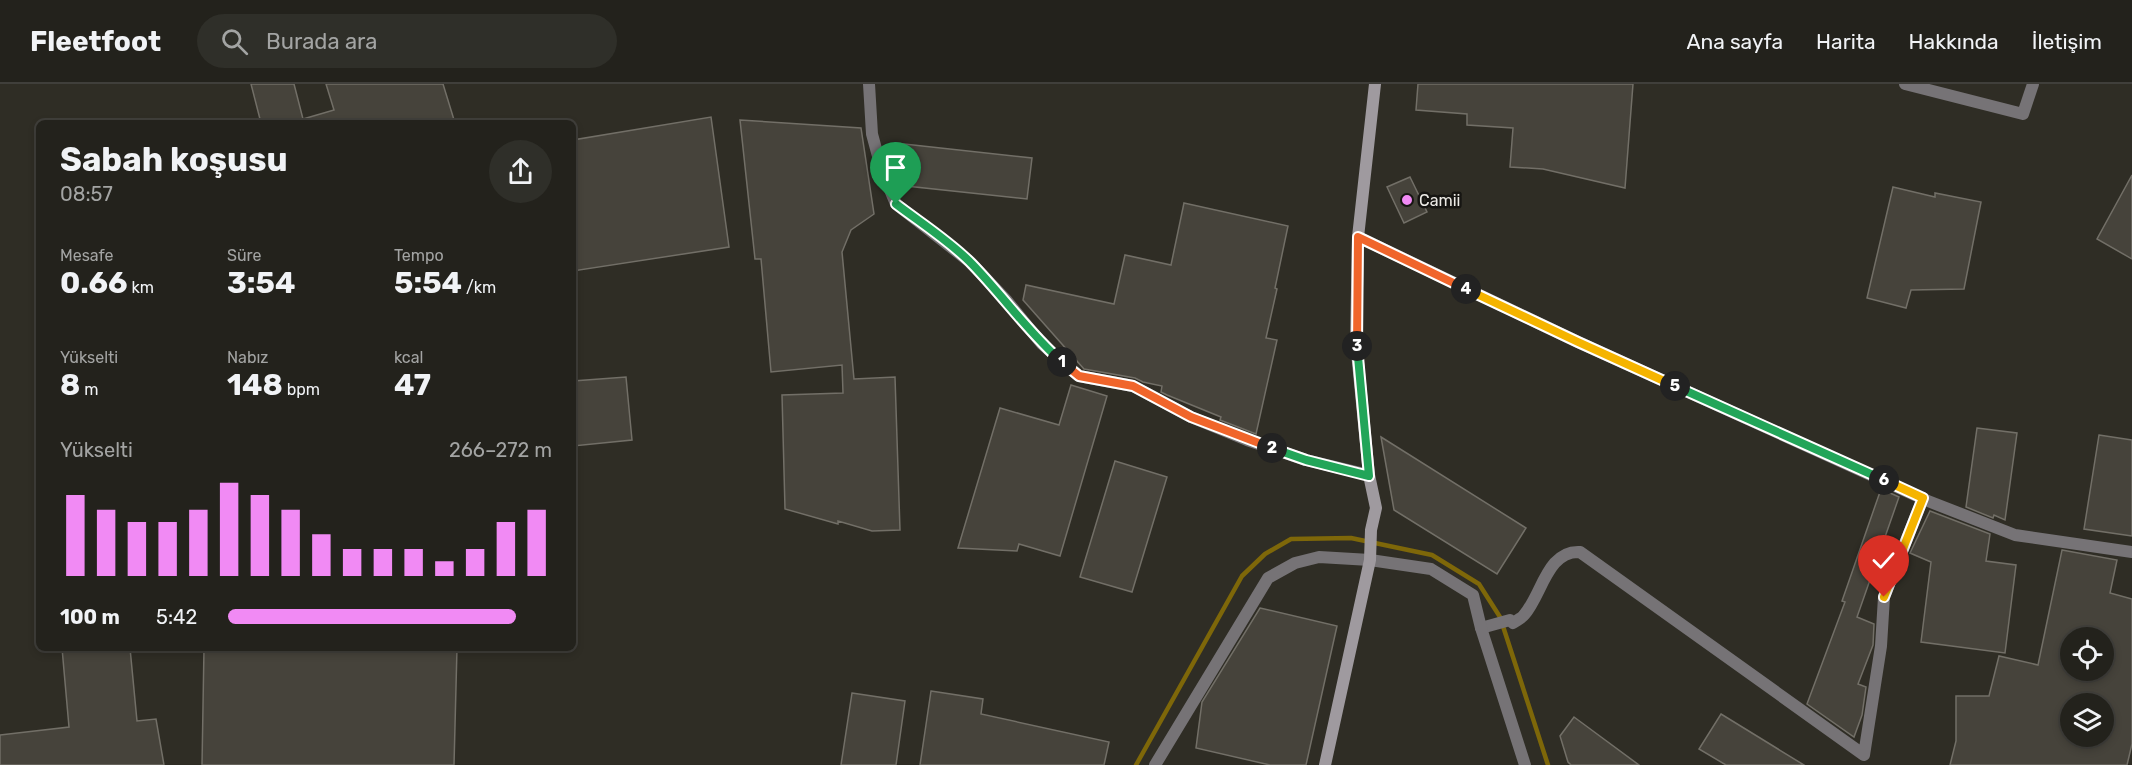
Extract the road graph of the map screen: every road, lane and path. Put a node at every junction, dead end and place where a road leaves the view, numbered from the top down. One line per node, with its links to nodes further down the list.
1 (870, 84): 6 (street)
2 (1375, 84): 5 (street)
3 (1905, 84): 4 (street)
4 (2033, 84)
5 (1358, 237): 6 (street); 7 (street)
6 (1369, 476): 9 (street)
7 (1923, 498): 8 (street); 10 (street)
8 (2132, 552)
9 (1370, 556): 10 (street); 11 (street); 12 (street)
10 (1487, 627): 13 (street)
11 (1155, 765)
12 (1325, 765)
13 (1525, 765)

